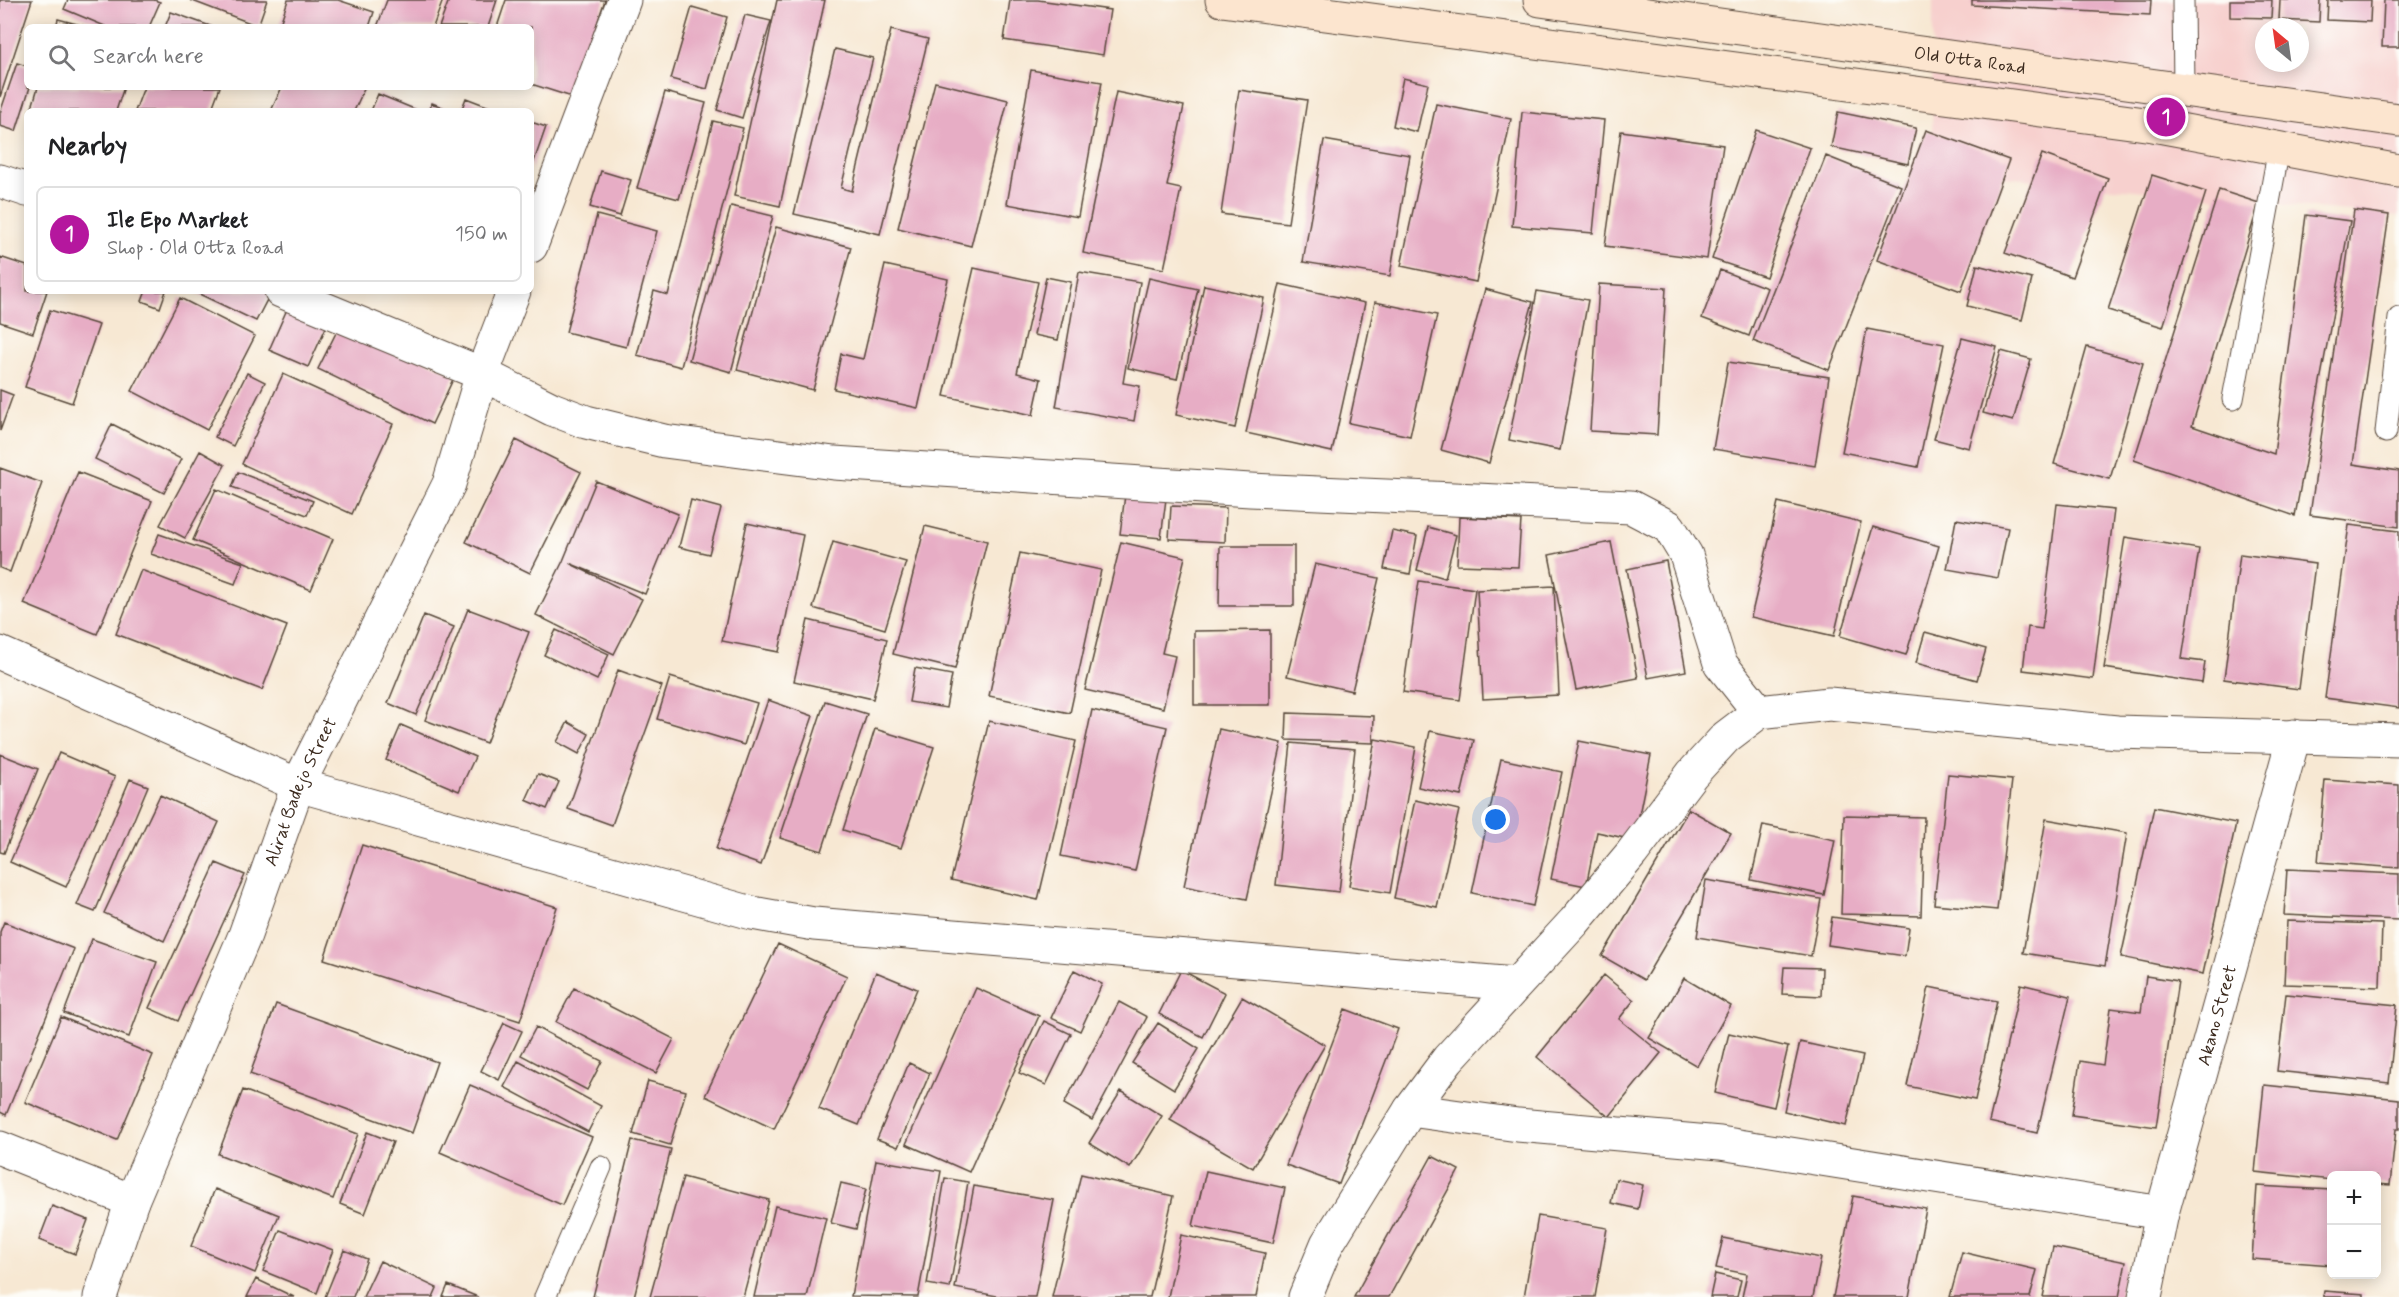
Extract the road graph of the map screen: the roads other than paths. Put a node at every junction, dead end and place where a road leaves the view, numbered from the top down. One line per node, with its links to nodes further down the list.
1 (624, 0): 11 (street)
2 (1222, 0): 7 (main road)
3 (1540, 0): 5 (main road, Old Otta Road)
4 (2183, 0): 5 (lane)
5 (2184, 88): 6 (main road, Old Otta Road)
6 (2399, 120)
7 (2279, 148): 8 (main road); 16 (lane)
8 (2399, 171)
9 (0, 181): 10 (street)
10 (24, 189)
11 (534, 238)
12 (288, 294): 15 (street)
13 (513, 294): 15 (street, Alirat Badejo Street)
14 (2399, 318): 17 (lane)
15 (482, 374): 19 (street); 22 (street, Alirat Badejo Street)
16 (2233, 399)
17 (2386, 432)
18 (0, 653): 22 (street)
19 (1760, 712): 20 (street); 23 (street)
20 (2295, 736): 21 (street); 28 (street, Akano Street)
21 (2399, 740)
22 (298, 786): 23 (street); 27 (street, Alirat Badejo Street)
23 (1515, 984): 24 (street)
24 (1410, 1110): 28 (street); 31 (street)
25 (0, 1148): 27 (street)
26 (601, 1167): 30 (lane)
27 (132, 1201): 29 (street, Alirat Badejo Street)
28 (2162, 1214): 32 (street, Akano Street)
29 (100, 1297)
30 (545, 1297)
31 (1305, 1297)
32 (2145, 1297)

